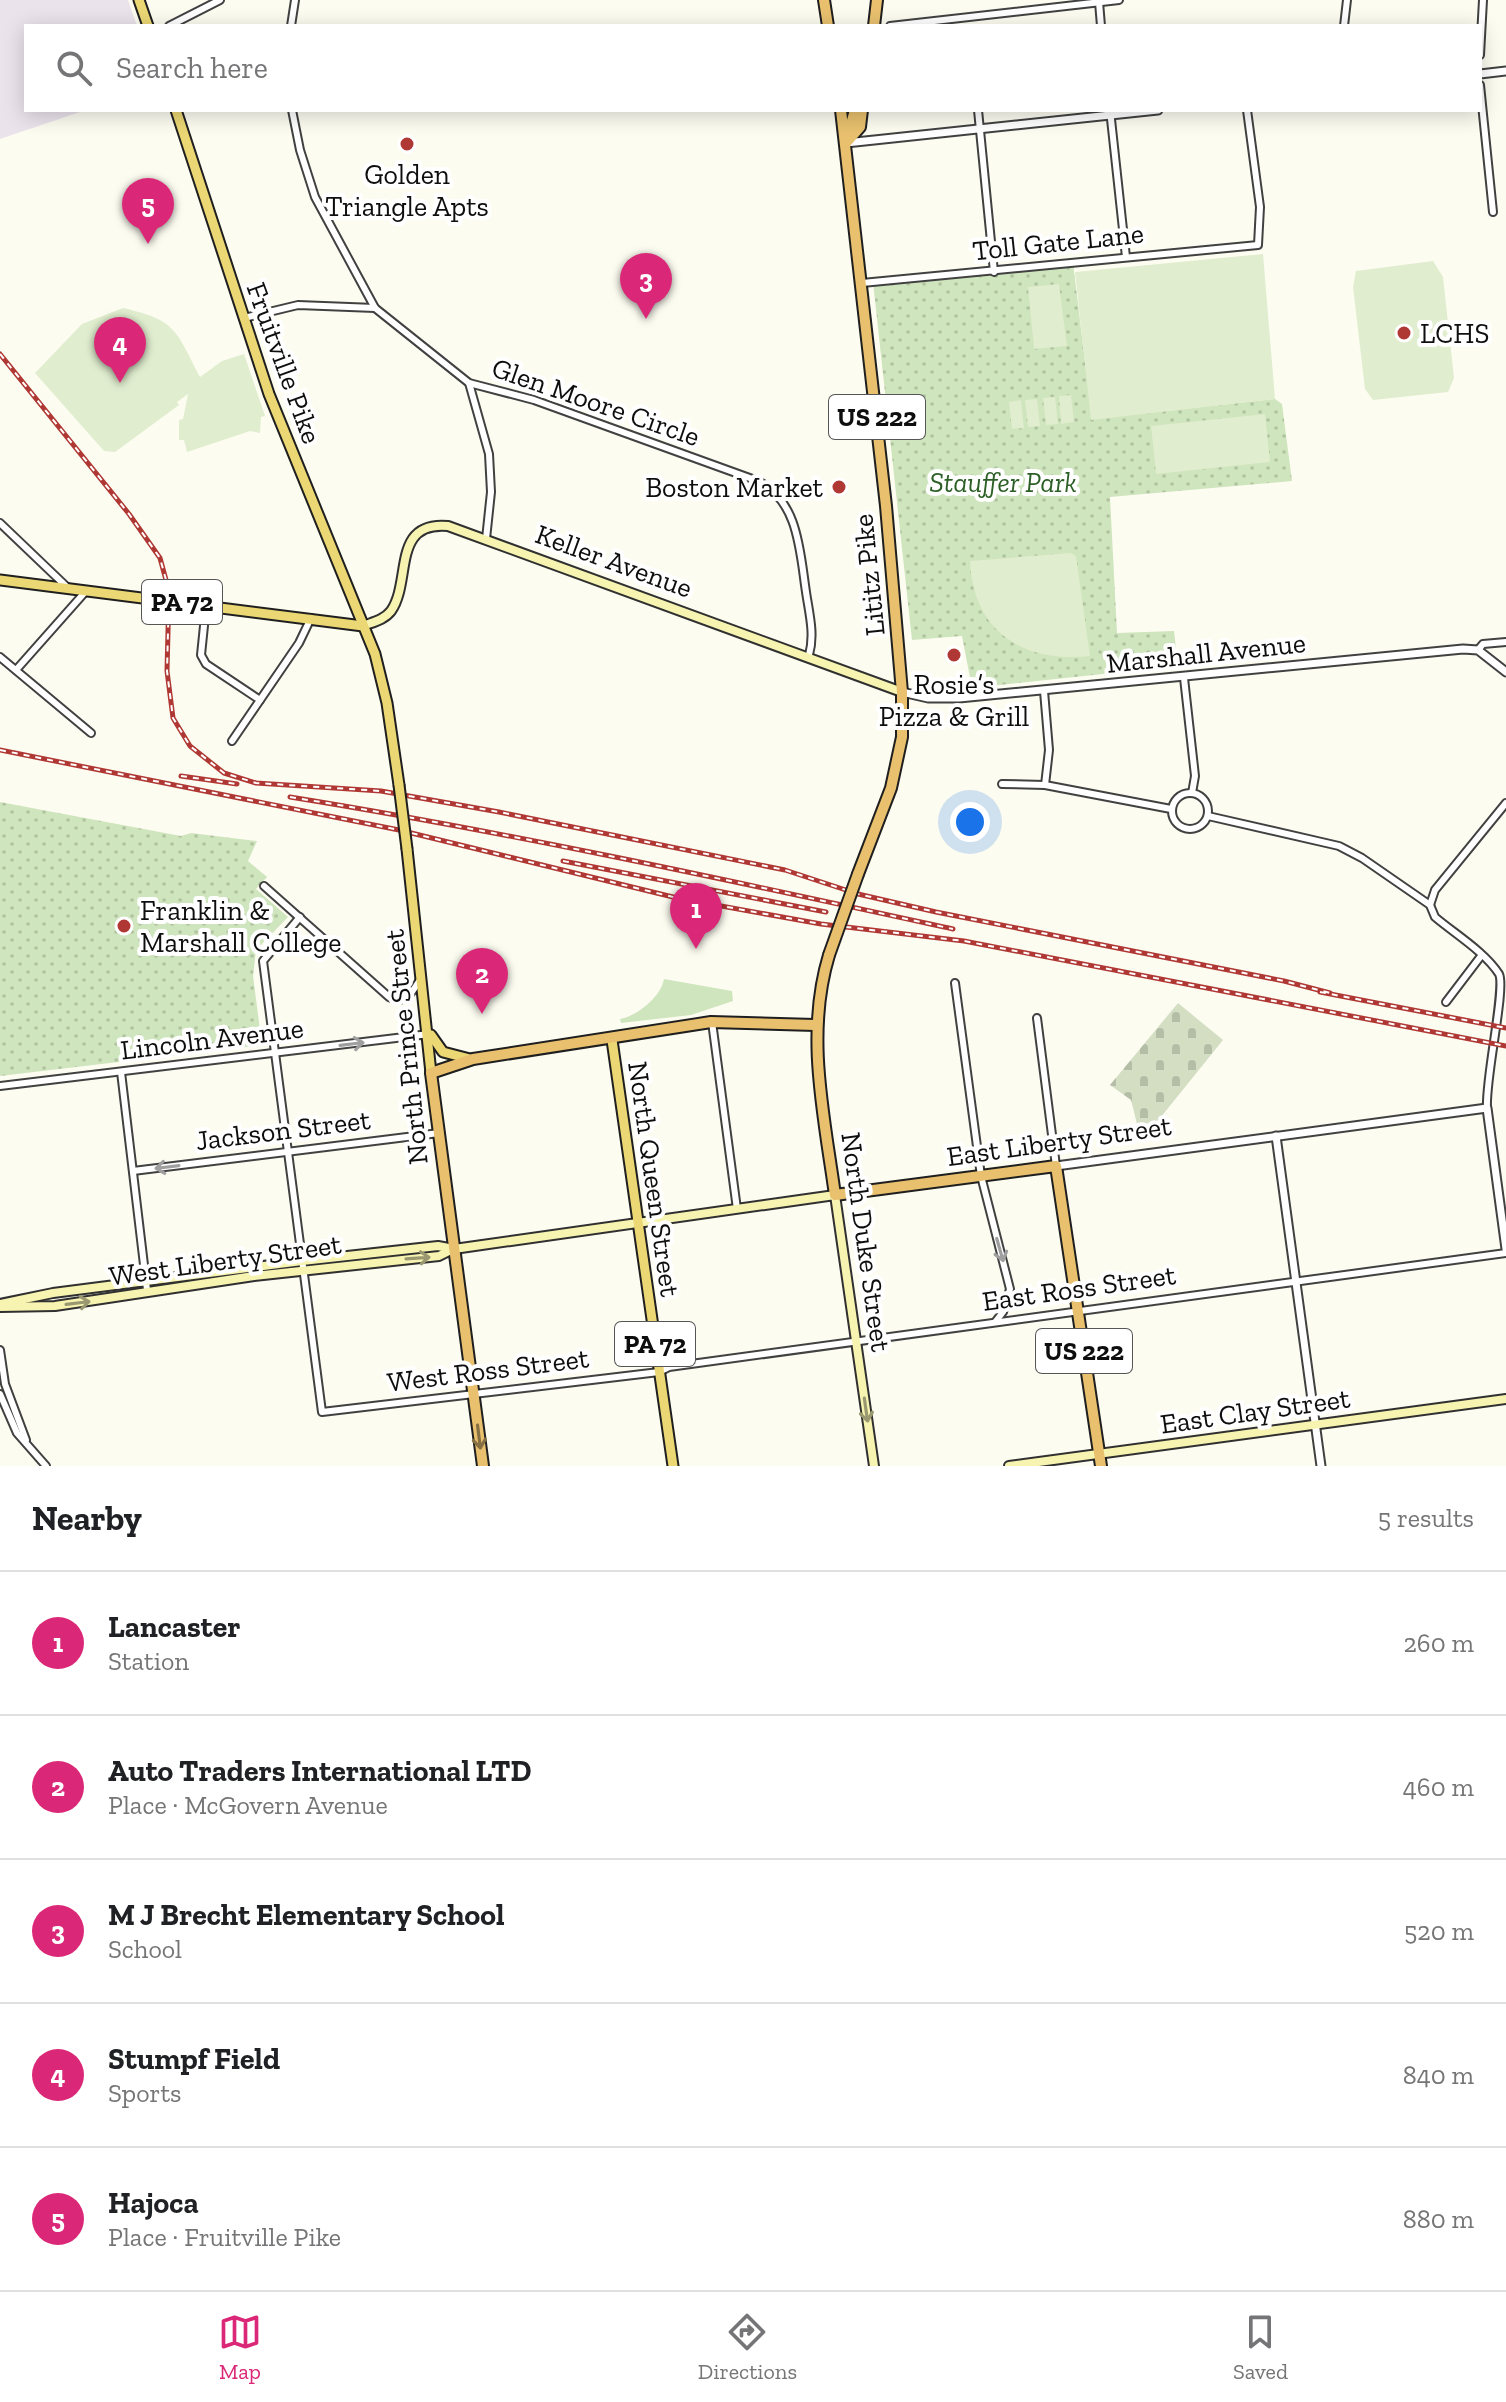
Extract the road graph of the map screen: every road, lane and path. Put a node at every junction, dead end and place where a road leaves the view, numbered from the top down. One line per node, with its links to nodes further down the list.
1 (139, 0): 11 (main road)
2 (220, 0): 12 (street)
3 (295, 0): 13 (street)
4 (824, 0): 14 (highway)
5 (877, 0): 15 (highway)
6 (1119, 0): 9 (street)
7 (1347, 0): 19 (street)
8 (1483, 0): 20 (street)
9 (1099, 1): 10 (street); 18 (street)
10 (968, 17): 16 (street); 17 (street)
11 (147, 24)
12 (173, 24)
13 (291, 24)
14 (828, 24)
15 (874, 24)
16 (907, 24)
17 (969, 24)
18 (1101, 24)
19 (1344, 24)
20 (1482, 24)
21 (1506, 71): 22 (street)
22 (1482, 74)
23 (1482, 105): 34 (street)
24 (177, 112): 39 (main road, Fruitville Pike)
25 (292, 112): 38 (street, Glen Moore Circle)
26 (841, 112): 33 (highway, Lititz Pike / US 222)
27 (854, 112): 33 (highway)
28 (862, 112): 33 (highway)
29 (978, 112): 32 (street)
30 (1110, 112): 32 (street); 35 (street)
31 (1247, 112): 35 (street, Toll Gate Lane)
32 (980, 129): 33 (street); 36 (street)
33 (846, 143): 37 (highway, Lititz Pike / US 222)
34 (1493, 212)
35 (1126, 257): 36 (street, Toll Gate Lane)
36 (994, 272): 37 (street, Toll Gate Lane)
37 (862, 283): 57 (highway, Lititz Pike / US 222)
38 (375, 308): 39 (street); 40 (street, Glen Moore Circle)
39 (244, 318): 48 (main road, Fruitville Pike)
40 (469, 383): 42 (street); 51 (street, Glen Moore Circle)
41 (0, 523): 44 (street)
42 (486, 539): 48 (main road, Keller Avenue); 51 (main road, Keller Avenue)
43 (0, 580): 44 (main road, PA 72)
44 (69, 589): 45 (main road, PA 72)
45 (86, 591): 46 (main road, PA 72); 53 (street)
46 (206, 606): 47 (main road, PA 72); 58 (street)
47 (311, 618): 48 (main road, PA 72); 58 (street)
48 (363, 626): 71 (main road, North Prince Street, bridge)
49 (1506, 642): 50 (street)
50 (1478, 650): 54 (street); 55 (street, Marshall Avenue)
51 (809, 655): 57 (main road, Keller Avenue)
52 (0, 657): 53 (street)
53 (16, 670): 59 (street)
54 (1506, 672)
55 (1184, 678): 56 (street, Marshall Avenue); 63 (street)
56 (1044, 691): 57 (street, Marshall Avenue); 62 (street)
57 (902, 692): 76 (highway, Lititz Pike / US 222, bridge)
58 (260, 700): 60 (street)
59 (91, 733)
60 (232, 741)
61 (1002, 784): 62 (street)
62 (1045, 785): 65 (street)
63 (1192, 793): 65 (street); 66 (street)
64 (1506, 803): 68 (street)
65 (1171, 809): 66 (street)
66 (1208, 816): 68 (street)
67 (264, 886): 69 (street)
68 (1430, 905): 70 (street)
69 (300, 917): 71 (street); 79 (street)
70 (1481, 956): 73 (street); 84 (street)
71 (423, 975): 77 (main road, North Prince Street)
72 (955, 983): 90 (street)
73 (1446, 1002)
74 (1037, 1018): 88 (street)
75 (711, 1022): 76 (highway); 78 (highway); 92 (street)
76 (815, 1025): 91 (highway, North Duke Street / US 222)
77 (430, 1034): 79 (street, Lincoln Avenue, one-way to 77); 80 (main road); 82 (main road, North Prince Street)
78 (612, 1040): 80 (highway); 93 (main road, North Queen Street / PA 72)
79 (274, 1054): 81 (street, Lincoln Avenue); 87 (street)
80 (473, 1059): 82 (highway)
81 (121, 1072): 83 (street, Lincoln Avenue); 89 (street)
82 (431, 1073): 85 (highway, North Prince Street)
83 (0, 1086)
84 (1487, 1108): 86 (street, East Liberty Street); 95 (street)
85 (439, 1133): 87 (street, Jackson Street); 94 (highway, North Prince Street)
86 (1276, 1136): 88 (street, East Liberty Street); 97 (street)
87 (288, 1152): 89 (street, Jackson Street, one-way to 89); 96 (street)
88 (1056, 1166): 90 (highway, East Liberty Street); 100 (highway, US 222)
89 (133, 1171): 98 (street)
90 (981, 1176): 91 (highway, East Liberty Street); 101 (street, one-way to 101)
91 (835, 1195): 92 (main road, East Liberty Street); 102 (main road, North Duke Street)
92 (737, 1209): 93 (main road, East Liberty Street)
93 (638, 1222): 94 (main road, West Liberty Street); 104 (main road, North Queen Street / PA 72)
94 (454, 1249): 96 (main road, West Liberty Street); 106 (highway, North Prince Street)
95 (1506, 1251): 97 (street, East Ross Street)
96 (302, 1265): 98 (main road, West Liberty Street); 106 (street, West Ross Street)
97 (1295, 1281): 100 (street, East Ross Street); 108 (street)
98 (147, 1285): 99 (main road, West Liberty Street)
99 (0, 1306)
100 (1078, 1310): 101 (street, East Ross Street); 110 (highway, US 222)
101 (996, 1321): 102 (street, East Ross Street)
102 (856, 1341): 104 (street, East Ross Street); 114 (main road, North Duke Street, one-way to 114)
103 (0, 1350): 109 (street)
104 (659, 1372): 106 (street, West Ross Street); 113 (main road, North Queen Street / PA 72)
105 (0, 1394): 109 (street)
106 (474, 1394): 112 (highway, North Prince Street, one-way to 112)
107 (1506, 1399): 108 (main road, East Clay Street)
108 (1316, 1424): 110 (main road, East Clay Street); 117 (street)
109 (26, 1440): 111 (street)
110 (1099, 1454): 115 (main road, East Clay Street); 116 (highway, US 222)
111 (46, 1466)
112 (483, 1466)
113 (673, 1466)
114 (874, 1466)
115 (1009, 1466)
116 (1101, 1466)
117 (1321, 1466)

